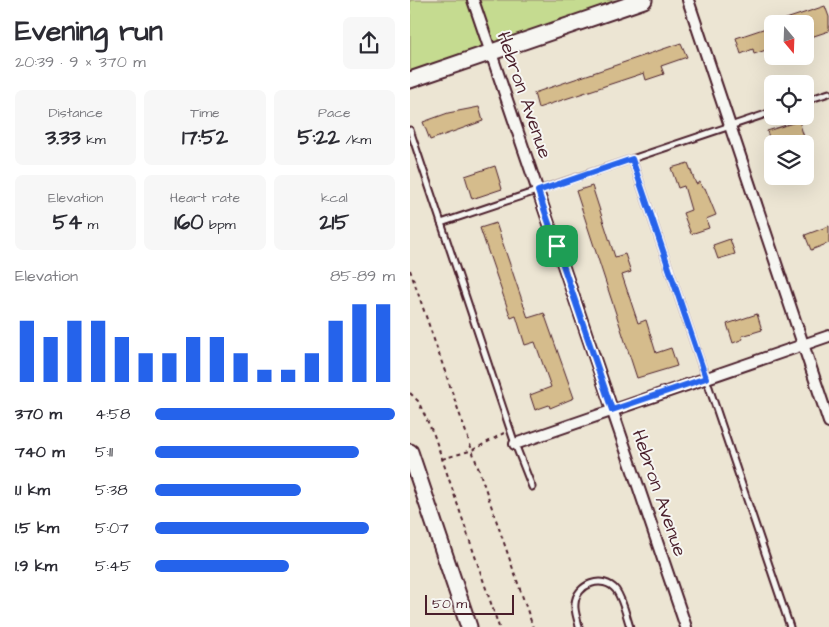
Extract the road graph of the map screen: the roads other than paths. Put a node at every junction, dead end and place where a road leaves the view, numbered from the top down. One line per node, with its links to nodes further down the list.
1 (473, 0): 4 (street, Hebron Avenue)
2 (644, 0): 4 (street)
3 (688, 0): 9 (street)
4 (492, 52): 5 (street); 12 (street, Hebron Avenue)
5 (410, 80)
6 (829, 94): 7 (lane)
7 (814, 98)
8 (764, 115): 9 (lane)
9 (730, 126): 11 (lane); 15 (street)
10 (410, 130): 13 (lane)
11 (632, 159): 12 (lane); 16 (lane)
12 (538, 191): 13 (lane); 17 (street, Hebron Avenue)
13 (441, 223): 19 (lane)
14 (829, 336): 15 (street)
15 (803, 345): 16 (street); 18 (street)
16 (706, 378): 17 (street); 27 (lane)
17 (612, 410): 19 (street); 26 (street, Hebron Avenue)
18 (829, 422)
19 (515, 444): 22 (lane)
20 (410, 452): 21 (street)
21 (414, 478): 23 (street)
22 (532, 487)
23 (469, 627)
24 (579, 627): 25 (lane)
25 (630, 627)
26 (686, 627)
27 (790, 627)

